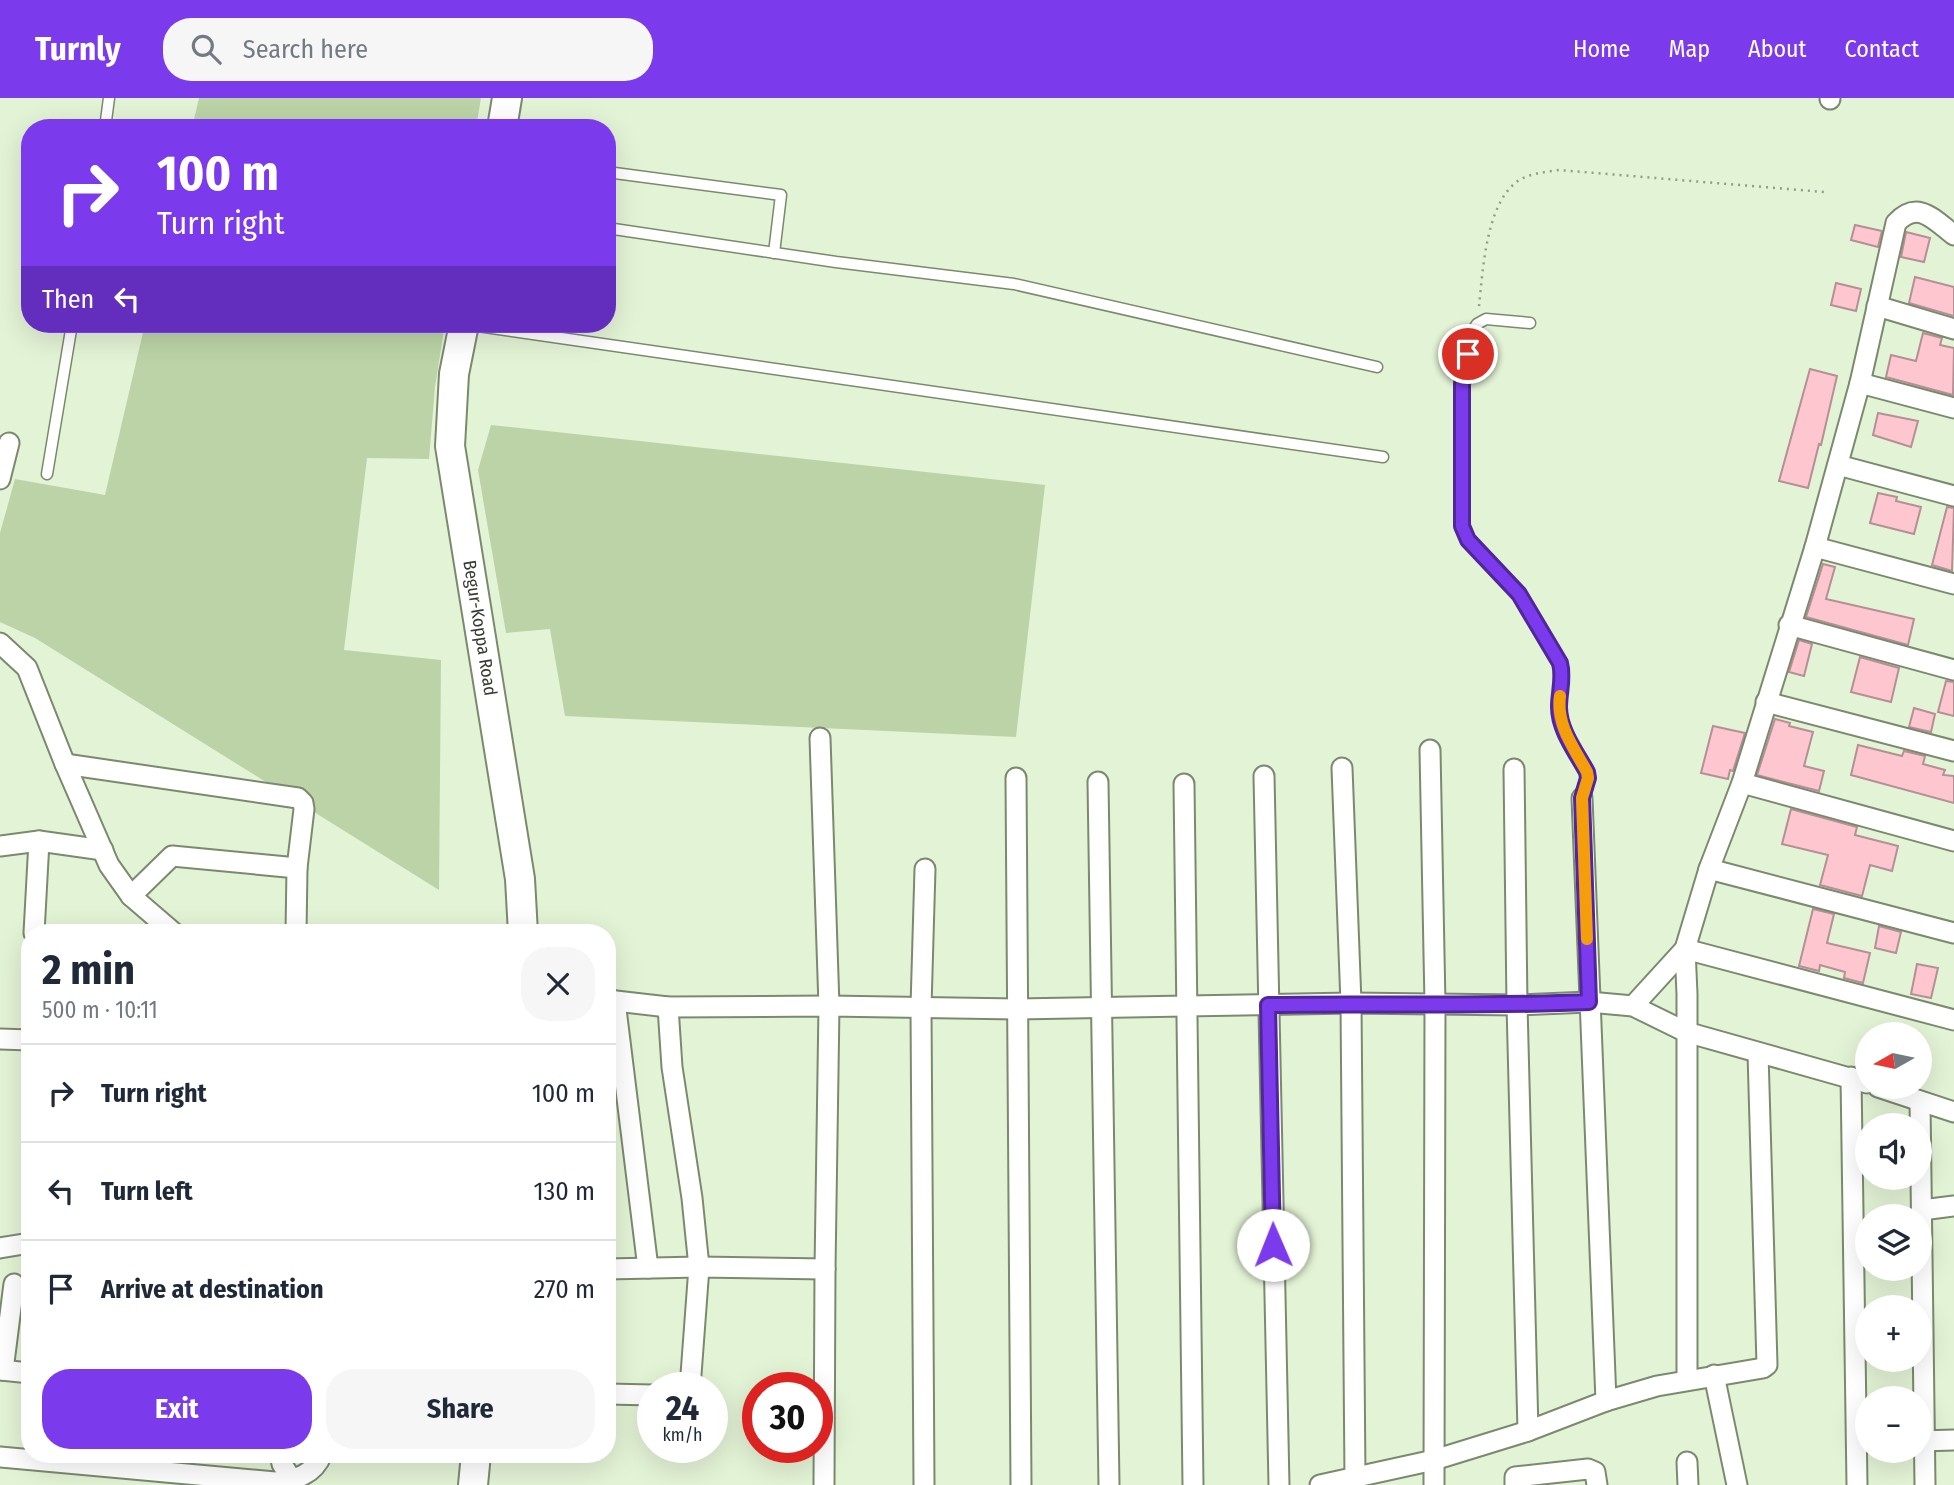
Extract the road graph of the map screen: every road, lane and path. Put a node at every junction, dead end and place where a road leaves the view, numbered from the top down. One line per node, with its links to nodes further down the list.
1 (109, 98): 3 (lane)
2 (507, 98): 4 (main road)
3 (106, 119)
4 (504, 119)
5 (616, 173): 9 (lane)
6 (1824, 192): 12 (path)
7 (616, 229): 9 (lane)
8 (1954, 236): 10 (street)
9 (774, 253): 17 (lane)
10 (1877, 306): 13 (street); 18 (street)
11 (1530, 323): 12 (lane)
12 (1477, 324): 43 (lane)
13 (1954, 329)
14 (70, 333): 23 (lane)
15 (462, 333): 55 (main road, Begur-Koppa Road)
16 (526, 333): 21 (lane)
17 (1377, 367)
18 (1860, 383): 19 (street); 22 (street)
19 (1954, 408)
20 (9, 443): 24 (street)
21 (1383, 457)
22 (1838, 465): 25 (street); 26 (street)
23 (47, 474)
24 (0, 479)
25 (1954, 496)
26 (1815, 547): 27 (street); 28 (street)
27 (1954, 584)
28 (1789, 625): 30 (street); 31 (street)
29 (0, 643): 35 (street)
30 (1954, 670)
31 (1766, 702): 34 (street); 41 (street)
32 (820, 738): 64 (street)
33 (1430, 750): 61 (street)
34 (1954, 751)
35 (65, 765): 47 (street); 48 (street)
36 (1342, 768): 60 (street)
37 (1514, 769): 63 (street)
38 (1264, 776): 62 (street)
39 (1016, 778): 70 (street)
40 (1098, 782): 69 (street)
41 (1742, 783): 45 (street); 50 (street)
42 (1184, 784): 65 (street)
43 (1582, 798): 59 (street)
44 (38, 841): 46 (street); 47 (street); 52 (street)
45 (1954, 841)
46 (0, 846)
47 (103, 850): 51 (street)
48 (297, 868): 51 (street); 54 (street)
49 (925, 869): 68 (street)
50 (1709, 869): 56 (street); 57 (street)
51 (131, 896): 53 (street)
52 (34, 924)
53 (164, 924)
54 (296, 924)
55 (522, 924)
56 (1954, 933)
57 (1685, 949): 66 (street); 71 (street); 72 (street)
58 (616, 1001): 67 (street)
59 (1589, 1002): 63 (street); 66 (street); 102 (street)
60 (1351, 1003): 61 (street); 62 (street); 116 (street)
61 (1435, 1004): 63 (street); 108 (street)
62 (1268, 1005): 65 (street); 124 (street)
63 (1517, 1005): 103 (street)
64 (829, 1006): 67 (street); 68 (street); 90 (street)
65 (1185, 1006): 69 (street); 123 (street)
66 (1633, 1006): 72 (street)
67 (668, 1007): 87 (street)
68 (921, 1007): 70 (street); 120 (street)
69 (1102, 1008): 70 (street); 122 (street)
70 (1017, 1009): 121 (street)
71 (1954, 1020)
72 (1686, 1032): 76 (street); 97 (street)
73 (616, 1036): 88 (street)
74 (0, 1039): 75 (street)
75 (21, 1040)
76 (1758, 1053): 77 (street); 96 (street)
77 (1855, 1079)
78 (1859, 1099): 98 (street)
79 (1912, 1099): 80 (street)
80 (1920, 1102): 81 (street); 82 (street)
81 (1954, 1112)
82 (1922, 1204)
83 (1954, 1206): 84 (street)
84 (1932, 1209)
85 (21, 1244): 86 (street)
86 (0, 1248)
87 (699, 1267): 88 (street); 90 (street); 95 (street)
88 (648, 1268): 89 (street)
89 (616, 1269)
90 (825, 1269): 119 (street)
91 (1922, 1281): 99 (street)
92 (14, 1284): 93 (street)
93 (1, 1370): 94 (street)
94 (21, 1372)
95 (691, 1372)
96 (1714, 1375): 97 (street); 130 (street)
97 (1687, 1380): 102 (street)
98 (1862, 1386)
99 (1922, 1386)
100 (616, 1394): 101 (street)
101 (637, 1395)
102 (1606, 1401): 103 (street)
103 (1528, 1431): 108 (street)
104 (1954, 1440): 105 (street)
105 (1932, 1441)
106 (0, 1457): 107 (street)
107 (21, 1459)
108 (1434, 1460): 116 (street); 126 (street)
109 (1687, 1462): 129 (street)
110 (67, 1463): 117 (street)
111 (282, 1463): 117 (street)
112 (316, 1463): 117 (street)
113 (475, 1463): 118 (main road)
114 (1860, 1463): 131 (street)
115 (1924, 1463): 132 (street)
116 (1355, 1479): 125 (street)
117 (280, 1482)
118 (473, 1485)
119 (824, 1485)
120 (924, 1485)
121 (1021, 1485)
122 (1109, 1485)
123 (1193, 1485)
124 (1279, 1485)
125 (1320, 1485)
126 (1434, 1485)
127 (1515, 1485): 128 (street)
128 (1597, 1485)
129 (1688, 1485)
130 (1737, 1485)
131 (1857, 1485)
132 (1925, 1485)

